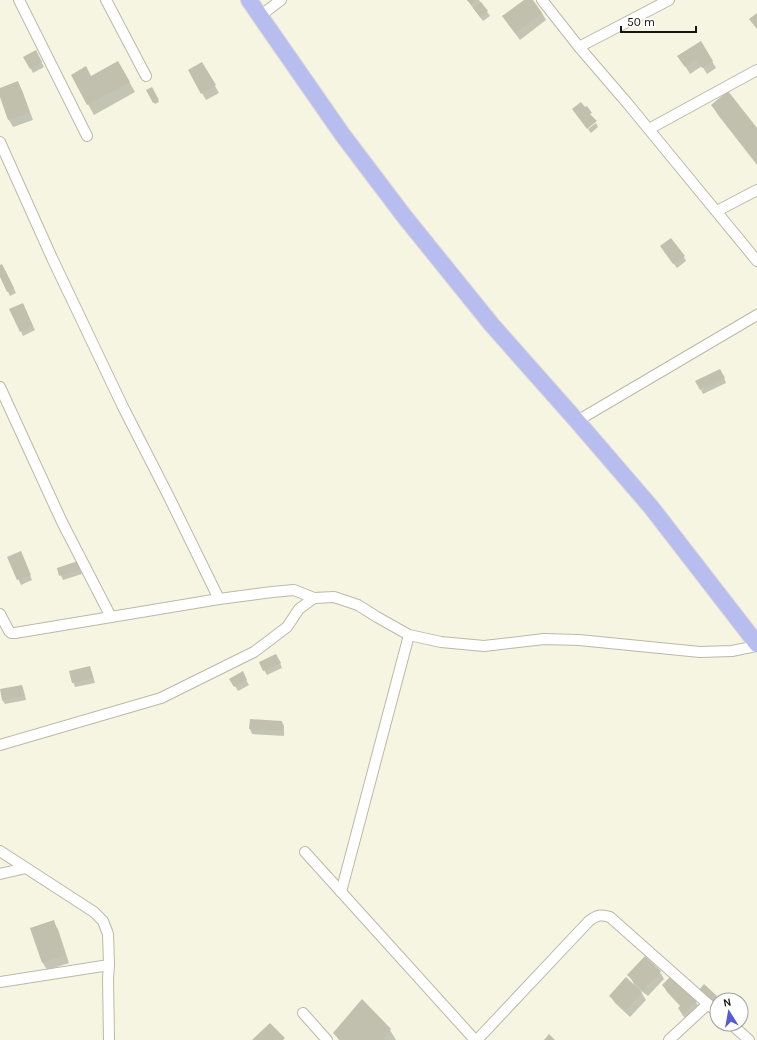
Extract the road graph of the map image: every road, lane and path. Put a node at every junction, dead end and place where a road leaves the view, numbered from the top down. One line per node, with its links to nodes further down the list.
1 (19, 0): 12 (street)
2 (106, 0): 10 (street)
3 (249, 0): 7 (main road)
4 (282, 0): 7 (street)
5 (542, 0): 8 (street)
6 (669, 0): 8 (street)
7 (260, 16): 19 (main road)
8 (579, 47): 11 (street)
9 (757, 70): 11 (street)
10 (146, 76)
11 (648, 129): 15 (street)
12 (87, 136)
13 (0, 142): 21 (street)
14 (757, 190): 15 (street)
15 (716, 211): 16 (street)
16 (757, 261)
17 (757, 315): 19 (street)
18 (0, 387): 23 (street)
19 (577, 421): 25 (main road)
20 (314, 598): 21 (street); 24 (street); 26 (street)
21 (219, 599): 23 (street)
22 (0, 614): 23 (street)
23 (110, 617)
24 (409, 635): 25 (street); 31 (street)
25 (757, 645)
26 (0, 745)
27 (0, 852): 29 (street)
28 (305, 852): 31 (street)
29 (26, 868): 30 (street); 32 (street)
30 (0, 874)
31 (341, 892): 39 (street)
32 (109, 965): 33 (street); 37 (street)
33 (0, 982)
34 (708, 1004): 39 (street); 40 (street)
35 (302, 1013): 38 (street)
36 (740, 1032): 41 (street)
37 (109, 1040)
38 (327, 1040)
39 (476, 1040)
40 (669, 1040)
41 (749, 1040)

